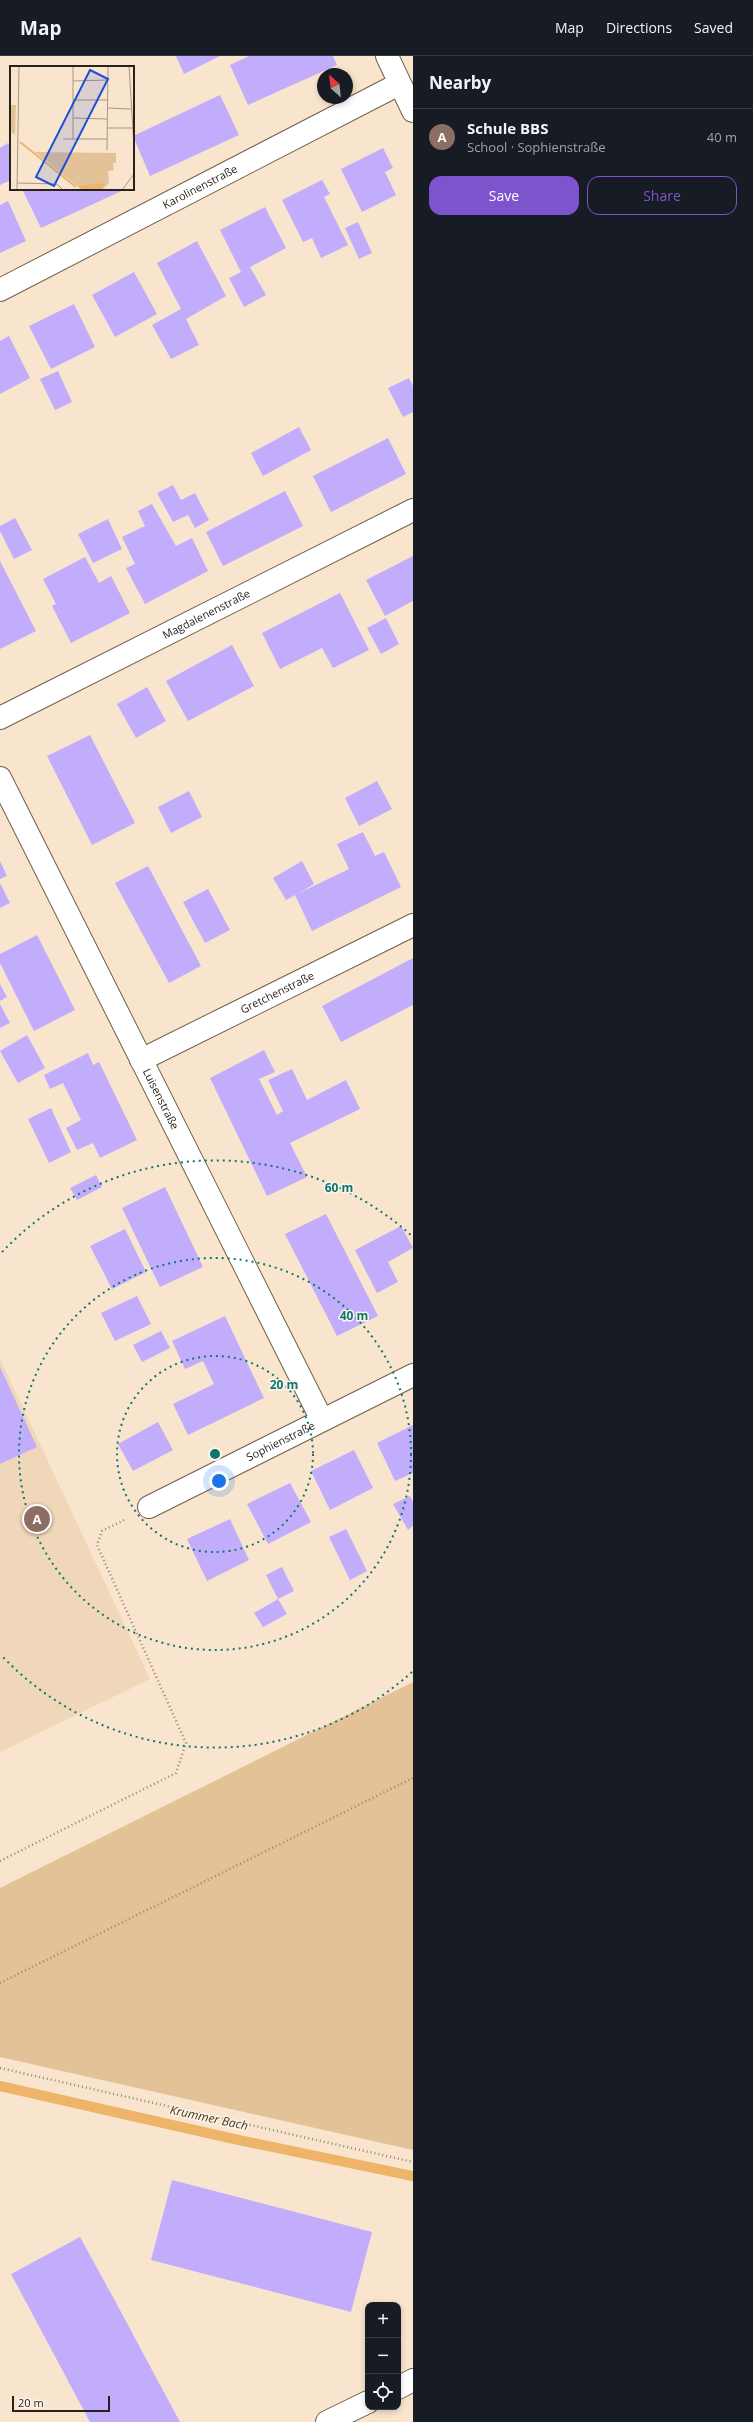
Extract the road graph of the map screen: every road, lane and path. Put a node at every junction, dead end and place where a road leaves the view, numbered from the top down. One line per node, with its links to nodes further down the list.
1 (387, 56): 2 (street)
2 (400, 84): 3 (street); 4 (street, Karolinenstraße)
3 (413, 111)
4 (0, 290)
5 (413, 510): 6 (street, Magdalenenstraße)
6 (0, 718)
7 (0, 778): 9 (street, Luisenstraße)
8 (413, 925): 9 (street, Gretchenstraße)
9 (141, 1060): 11 (street, Luisenstraße)
10 (413, 1375): 11 (street, Sophienstraße)
11 (322, 1420): 12 (street, Sophienstraße)
12 (149, 1507): 14 (path)
13 (413, 1778): 15 (path)
14 (0, 1861)
15 (0, 1982)
16 (0, 2068): 17 (path)
17 (413, 2162)
18 (413, 2380): 19 (street)
19 (401, 2386)
20 (365, 2403): 21 (street)
21 (327, 2422)

